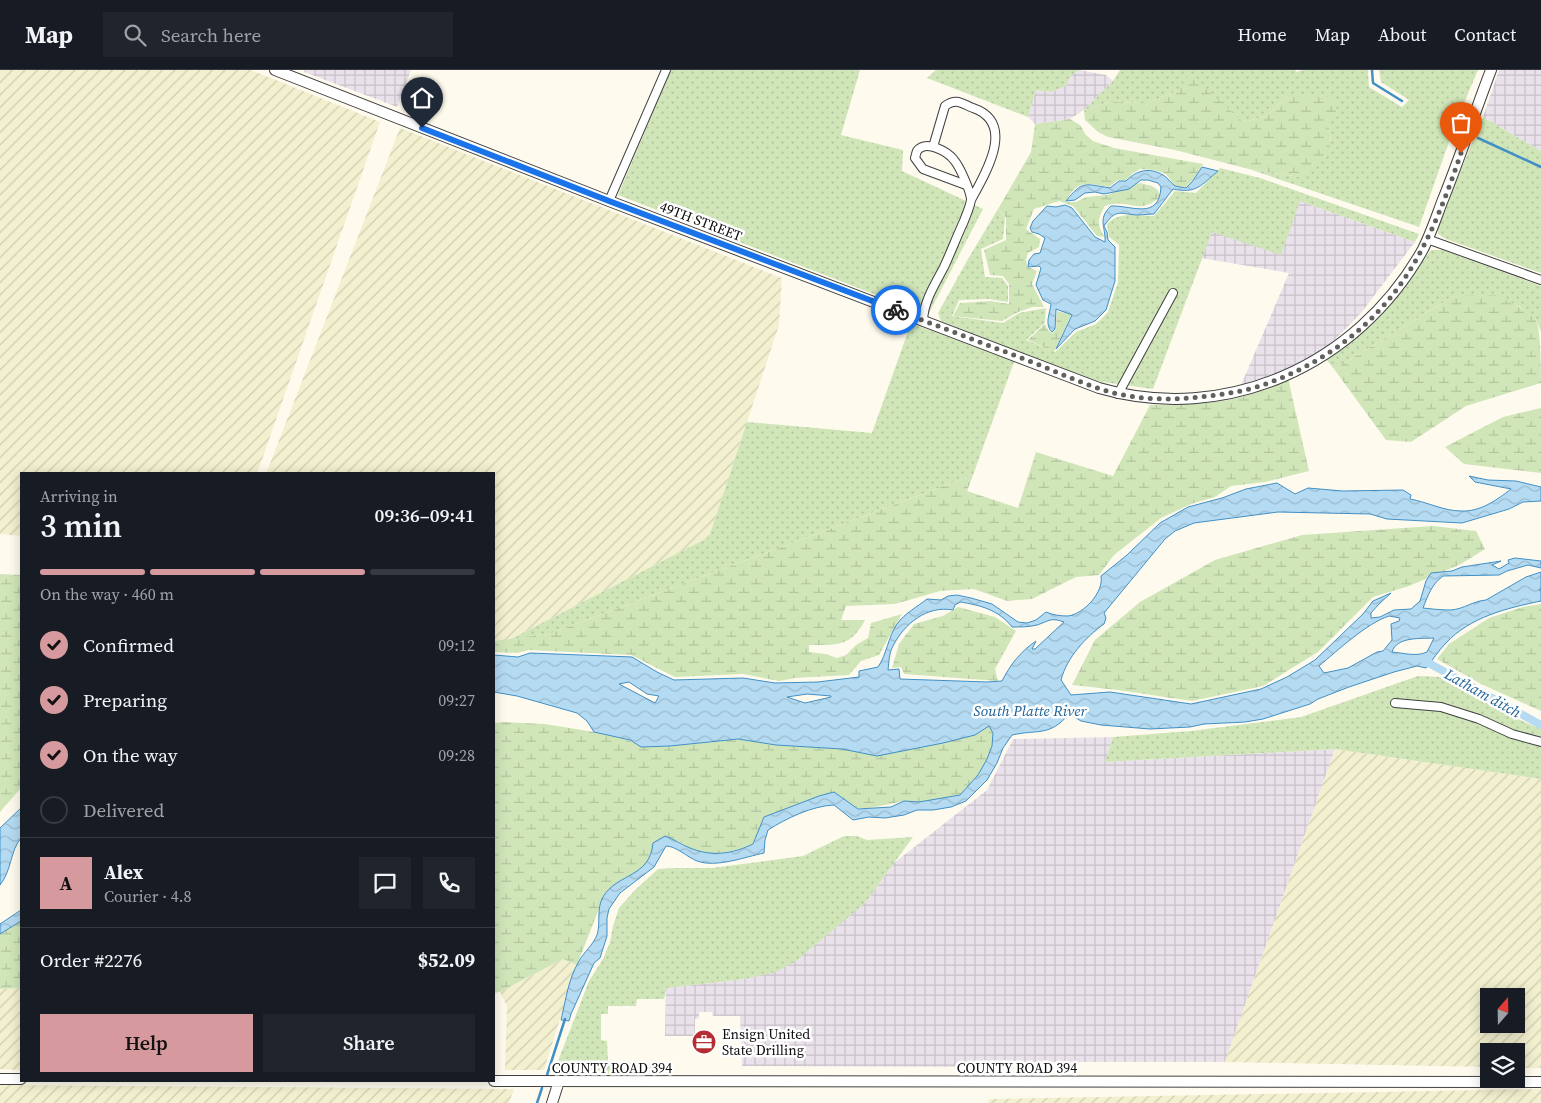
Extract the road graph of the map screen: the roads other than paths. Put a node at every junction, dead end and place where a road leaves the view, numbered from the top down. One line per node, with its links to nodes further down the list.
1 (275, 70): 7 (street, 49TH STREET)
2 (666, 70): 7 (street)
3 (1491, 70): 8 (street, 49TH STREET)
4 (933, 146): 5 (street); 5 (street); 6 (street)
5 (966, 185): 6 (street)
6 (971, 200): 11 (street)
7 (609, 201): 11 (street, 49TH STREET)
8 (1427, 240): 9 (street); 12 (street, 49TH STREET)
9 (1541, 280)
10 (1174, 293): 12 (street)
11 (923, 320): 12 (street, 49TH STREET)
12 (1118, 394)
13 (1395, 703): 14 (street)
14 (1541, 742)
15 (0, 1079): 16 (street)
16 (20, 1079)
17 (495, 1081): 18 (street, COUNTY ROAD 394)
18 (559, 1081): 19 (street, COUNTY ROAD 394); 20 (street)
19 (1541, 1082)
20 (552, 1103)

